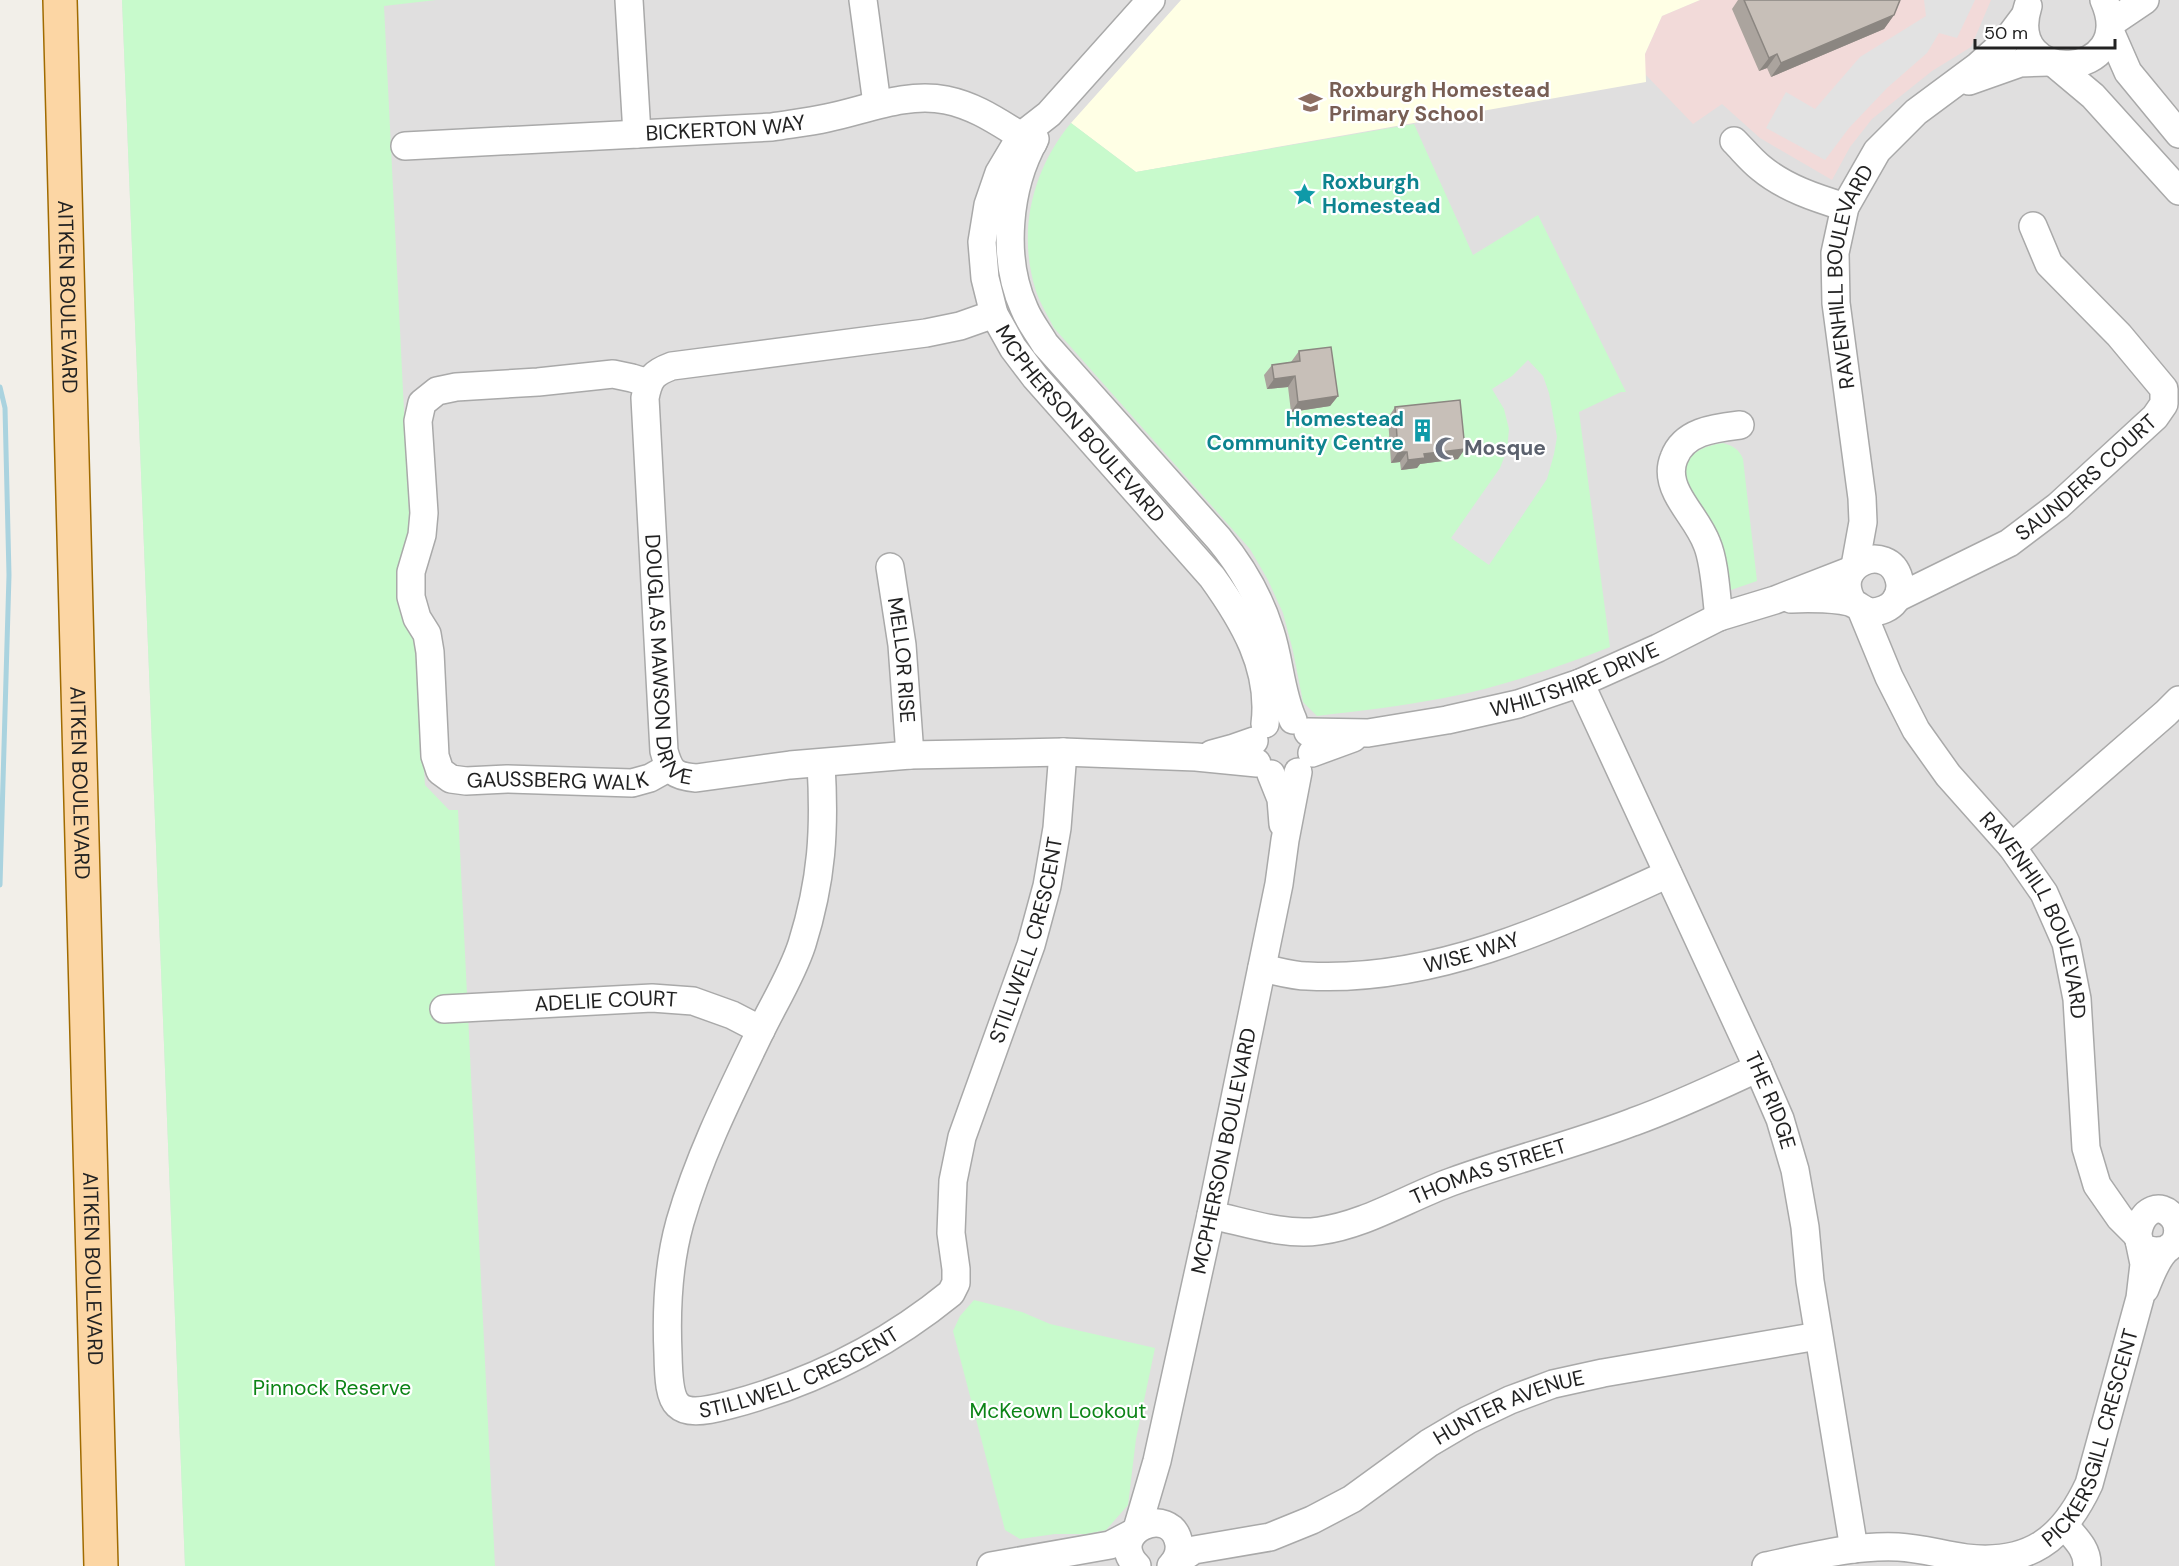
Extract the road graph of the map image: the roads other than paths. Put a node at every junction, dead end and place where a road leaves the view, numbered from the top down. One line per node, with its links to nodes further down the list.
1 (60, 0): 61 (main road, AITKEN BOULEVARD)
2 (629, 0): 11 (street)
3 (863, 0): 10 (street)
4 (1151, 0): 13 (street, MCPHERSON BOULEVARD)
5 (2145, 0): 7 (street)
6 (2028, 5): 8 (street); 9 (street, RAVENHILL BOULEVARD)
7 (2108, 18): 8 (street, RAVENHILL BOULEVARD); 12 (street)
8 (2052, 63): 9 (street, RAVENHILL BOULEVARD); 16 (street)
9 (1947, 89): 17 (street, RAVENHILL BOULEVARD)
10 (878, 105): 11 (street, BICKERTON WAY); 13 (street, BICKERTON WAY)
11 (637, 134): 15 (street, BICKERTON WAY)
12 (2179, 134)
13 (1027, 140): 19 (street, MCPHERSON BOULEVARD); 34 (street, MCPHERSON BOULEVARD)
14 (1734, 141): 17 (street)
15 (405, 146)
16 (2179, 191)
17 (1845, 207): 22 (street, RAVENHILL BOULEVARD)
18 (2033, 226): 25 (street, SAUNDERS COURT)
19 (994, 314): 20 (street); 35 (street, MCPHERSON BOULEVARD)
20 (648, 383): 39 (street, DOUGLAS MAWSON DRIVE); 39 (street, GAUSSBERG WALK)
21 (1740, 425): 30 (street)
22 (1862, 498): 23 (street, RAVENHILL BOULEVARD); 26 (street, RAVENHILL BOULEVARD)
23 (1890, 565): 25 (street, SAUNDERS COURT); 26 (street); 28 (street)
24 (890, 567): 37 (street, MELLOR RISE)
25 (1962, 567): 28 (street, SAUNDERS COURT)
26 (1853, 568): 27 (street, WHILTSHIRE DRIVE); 29 (street)
27 (1775, 600): 29 (street, WHILTSHIRE DRIVE); 30 (street, WHILTSHIRE DRIVE)
28 (1895, 600): 29 (street); 31 (street, RAVENHILL BOULEVARD)
29 (1858, 606): 31 (street, RAVENHILL BOULEVARD)
30 (1719, 617): 32 (street, WHILTSHIRE DRIVE)
31 (1889, 677): 41 (street, RAVENHILL BOULEVARD)
32 (1580, 683): 34 (street, WHILTSHIRE DRIVE); 42 (street, THE RIDGE)
33 (2179, 700): 41 (street)
34 (1303, 744): 35 (street); 35 (street); 40 (street, MCPHERSON BOULEVARD)
35 (1262, 750): 36 (street, DOUGLAS MAWSON DRIVE); 40 (street, MCPHERSON BOULEVARD)
36 (1063, 752): 37 (street, DOUGLAS MAWSON DRIVE); 45 (street, STILLWELL CRESCENT)
37 (910, 755): 38 (street, DOUGLAS MAWSON DRIVE)
38 (821, 764): 39 (street, DOUGLAS MAWSON DRIVE); 45 (street, STILLWELL CRESCENT)
39 (668, 768)
40 (1285, 840): 43 (street, MCPHERSON BOULEVARD)
41 (2012, 847): 48 (street, RAVENHILL BOULEVARD)
42 (1668, 874): 43 (street, WISE WAY); 46 (street, THE RIDGE)
43 (1262, 968): 47 (street, MCPHERSON BOULEVARD)
44 (444, 1009): 45 (street, ADELIE COURT)
45 (761, 1030)
46 (1758, 1068): 47 (street, THOMAS STREET); 51 (street, THE RIDGE)
47 (1211, 1215): 52 (street, MCPHERSON BOULEVARD)
48 (2142, 1229): 49 (street); 49 (street); 50 (street, PICKERSGILL CRESCENT)
49 (2174, 1239): 50 (street, PICKERSGILL CRESCENT)
50 (2140, 1298): 55 (street, PICKERSGILL CRESCENT)
51 (1818, 1336): 56 (street, HUNTER AVENUE); 58 (street, THE RIDGE)
52 (1157, 1461): 53 (street, MCPHERSON BOULEVARD); 54 (street, MCPHERSON BOULEVARD)
53 (1135, 1531): 54 (street, HUNTER AVENUE); 57 (street, HUNTER AVENUE); 60 (street, MCPHERSON BOULEVARD)
54 (1173, 1532): 56 (street, HUNTER AVENUE); 59 (street, MCPHERSON BOULEVARD)
55 (2057, 1533): 58 (street, PICKERSGILL CRESCENT); 64 (street); 65 (street)
56 (1224, 1544): 59 (street, HUNTER AVENUE)
57 (1078, 1551): 60 (street); 62 (street)
58 (1843, 1556): 63 (street, PICKERSGILL CRESCENT)
59 (1172, 1564)
60 (1136, 1565)
61 (101, 1566)
62 (991, 1566)
63 (1766, 1566)
64 (2076, 1566)
65 (2087, 1566)

